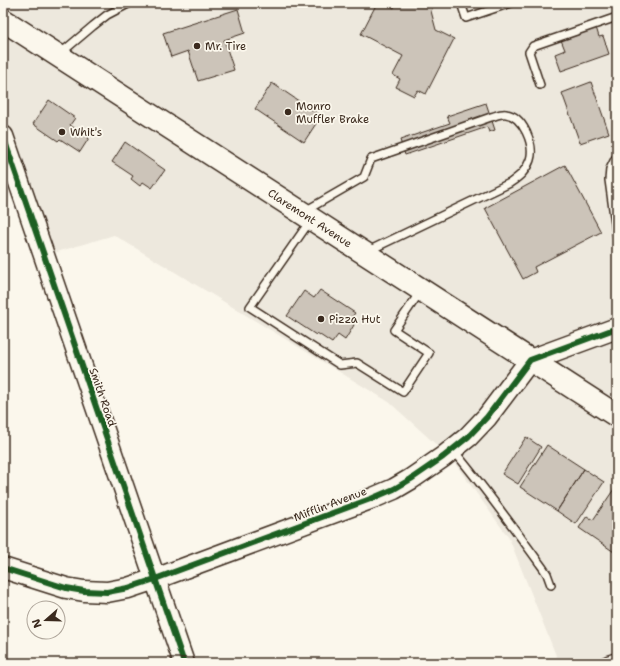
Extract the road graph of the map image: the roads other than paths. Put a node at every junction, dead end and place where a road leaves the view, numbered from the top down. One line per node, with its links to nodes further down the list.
1 (130, 3): 4 (lane)
2 (461, 3): 3 (lane)
3 (511, 3)
4 (116, 6): 7 (lane)
5 (617, 17): 8 (lane)
6 (3, 20): 7 (main road, Claremont Avenue)
7 (58, 56): 11 (main road, Claremont Avenue)
8 (540, 85)
9 (3, 136): 20 (street, Smith Road)
10 (617, 157): 12 (lane)
11 (307, 216): 13 (main road, Claremont Avenue); 13 (lane); 14 (lane)
12 (617, 238)
13 (364, 252): 14 (main road, Claremont Avenue)
14 (422, 290): 16 (main road, Claremont Avenue)
15 (617, 328): 16 (street)
16 (530, 360): 17 (main road, Claremont Avenue); 18 (street, Mifflin Avenue)
17 (617, 416)
18 (453, 449): 20 (street, Mifflin Avenue); 21 (lane)
19 (3, 568): 20 (street, Mifflin Avenue)
20 (155, 579): 23 (street, Smith Road)
21 (551, 585)
22 (617, 660): 24 (street)
23 (184, 663)
24 (608, 663)

